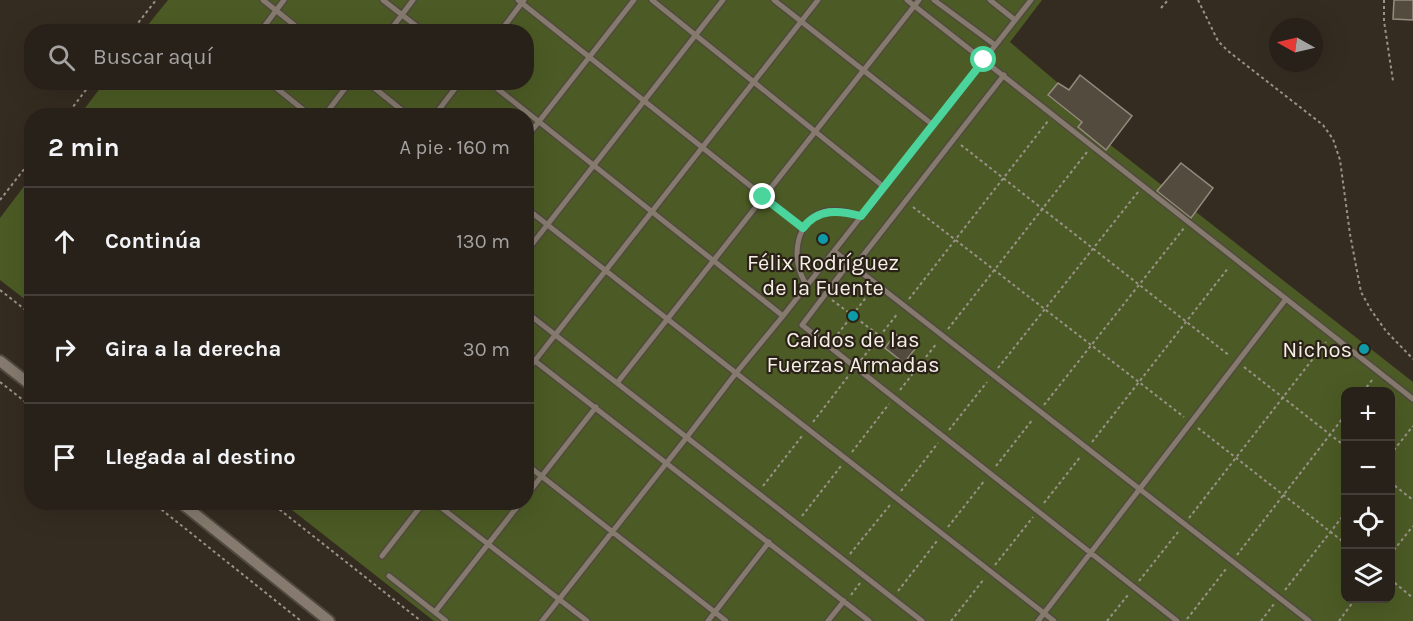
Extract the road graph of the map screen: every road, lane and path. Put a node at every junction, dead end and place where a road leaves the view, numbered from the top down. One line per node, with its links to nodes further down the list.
1 (156, 0): 26 (path)
2 (263, 0): 22 (lane)
3 (284, 0): 22 (lane)
4 (383, 0): 23 (lane)
5 (414, 0): 23 (lane)
6 (634, 0): 34 (lane)
7 (652, 0): 32 (lane)
8 (723, 0): 32 (lane)
9 (774, 0): 25 (lane)
10 (818, 0): 25 (lane)
11 (907, 0): 20 (lane)
12 (919, 0): 20 (lane)
13 (934, 0): 33 (lane)
14 (990, 0): 24 (lane)
15 (1031, 0): 24 (lane)
16 (1168, 0): 21 (path)
17 (1198, 0): 90 (path)
18 (1384, 0): 38 (path)
19 (521, 1): 31 (lane); 34 (lane)
20 (914, 6): 35 (lane); 36 (lane)
21 (1161, 8)
22 (276, 10): 27 (lane); 28 (lane)
23 (402, 15): 29 (lane); 30 (lane)
24 (1015, 20): 33 (lane)
25 (802, 21): 36 (lane); 39 (lane)
26 (137, 24)
27 (266, 24)
28 (293, 24)
29 (395, 24)
30 (413, 24)
31 (505, 24)
32 (696, 35): 39 (lane); 46 (lane)
33 (995, 45): 35 (lane)
34 (589, 57): 46 (lane); 54 (lane)
35 (984, 60): 37 (lane); 55 (lane)
36 (864, 70): 55 (lane); 57 (lane)
37 (1004, 75): 58 (lane); 80 (lane)
38 (1393, 81)
39 (754, 82): 57 (lane); 59 (lane)
40 (86, 90): 47 (path)
41 (279, 90): 48 (lane)
42 (344, 90): 49 (lane)
43 (378, 90): 50 (lane)
44 (454, 90): 51 (lane)
45 (499, 90): 52 (lane)
46 (644, 101): 59 (lane); 60 (lane)
47 (72, 108)
48 (301, 108)
49 (330, 108)
50 (399, 108)
51 (440, 108)
52 (522, 108)
53 (534, 117): 54 (lane)
54 (540, 122): 56 (lane); 60 (lane)
55 (933, 125): 62 (lane)
56 (534, 129)
57 (815, 131): 62 (lane); 63 (lane)
58 (954, 139): 65 (lane); 94 (path)
59 (702, 148): 63 (lane); 66 (lane)
60 (594, 166): 66 (lane); 69 (lane)
61 (24, 169): 64 (path)
62 (884, 187): 68 (lane)
63 (763, 197): 70 (lane); 73 (lane)
64 (0, 200)
65 (905, 201): 74 (lane); 106 (path)
66 (652, 212): 73 (lane); 75 (lane)
67 (534, 214): 69 (lane)
68 (861, 216): 70 (lane); 72 (lane)
69 (548, 225): 71 (lane); 75 (lane)
70 (803, 228): 77 (lane)
71 (534, 242)
72 (834, 251): 74 (lane); 77 (lane)
73 (714, 261): 82 (lane); 85 (lane)
74 (852, 265): 76 (lane); 79 (lane)
75 (606, 271): 85 (lane); 86 (lane)
76 (876, 284): 83 (path); 118 (lane)
77 (807, 285): 82 (lane)
78 (0, 290): 81 (path)
79 (825, 294): 83 (path); 89 (lane)
80 (1286, 299): 87 (lane); 94 (lane)
81 (24, 309)
82 (783, 316): 96 (lane)
83 (853, 316): 88 (path); 89 (path)
84 (534, 318): 86 (lane)
85 (667, 320): 96 (lane); 99 (lane)
86 (555, 335): 91 (lane); 99 (lane)
87 (1332, 335): 95 (lane); 101 (path)
88 (880, 336)
89 (829, 346): 136 (lane)
90 (1413, 358)
91 (536, 360): 93 (lane); 104 (lane)
92 (0, 361): 97 (street)
93 (534, 362)
94 (1237, 362): 101 (path); 106 (lane)
95 (1378, 371): 100 (path); 102 (lane)
96 (736, 374): 109 (lane); 150 (lane)
97 (24, 380)
98 (0, 382): 103 (path)
99 (617, 383): 109 (lane)
100 (1367, 387)
101 (1282, 398): 108 (path); 112 (path)
102 (1413, 399)
103 (24, 401)
104 (596, 407): 113 (lane); 115 (lane)
105 (1341, 420): 108 (path)
106 (1190, 422): 112 (path); 118 (lane)
107 (1413, 426): 111 (path)
108 (1330, 434): 110 (path); 119 (path)
109 (687, 437): 113 (lane); 140 (lane)
110 (1341, 443)
111 (1395, 448)
112 (1236, 459): 119 (path); 128 (path)
113 (667, 463): 130 (lane); 133 (lane)
114 (534, 470): 115 (lane)
115 (542, 476): 116 (lane); 130 (lane)
116 (534, 486)
117 (1395, 486): 120 (path)
118 (1140, 489): 128 (lane); 136 (lane)
119 (1283, 495): 131 (path); 138 (path)
120 (1413, 500)
121 (162, 510): 151 (path)
122 (190, 510): 152 (street)
123 (280, 510): 153 (path)
124 (418, 510): 137 (lane)
125 (444, 510): 134 (lane)
126 (515, 510): 134 (lane)
127 (1341, 518): 131 (path)
128 (1184, 524): 138 (lane); 142 (path)
129 (1413, 526): 135 (path)
130 (612, 532): 145 (lane); 149 (lane)
131 (1330, 532): 132 (path); 143 (path)
132 (1341, 540)
133 (769, 542): 146 (lane); 149 (lane)
134 (488, 545): 145 (lane); 148 (lane)
135 (1395, 549)
136 (1091, 553): 142 (lane); 150 (lane)
137 (382, 556)
138 (1232, 561): 143 (lane); 166 (path)
139 (389, 576): 148 (lane)
140 (865, 577): 146 (path); 161 (lane)
141 (1395, 583): 144 (path)
142 (1134, 587): 164 (path); 165 (lane)
143 (1279, 598): 167 (path); 168 (lane)
144 (1413, 598)
145 (559, 600): 155 (lane); 156 (lane)
146 (845, 602): 159 (lane); 160 (lane)
147 (1352, 603): 169 (path)
148 (435, 612): 154 (lane)
149 (715, 612): 157 (lane); 158 (lane)
150 (1044, 613): 162 (lane); 163 (lane)
151 (302, 621)
152 (329, 621)
153 (421, 621)
154 (446, 621)
155 (542, 621)
156 (587, 621)
157 (708, 621)
158 (726, 621)
159 (828, 621)
160 (870, 621)
161 (922, 621)
162 (1038, 621)
163 (1054, 621)
164 (1107, 621)
165 (1177, 621)
166 (1185, 621)
167 (1261, 621)
168 (1309, 621)
169 (1339, 621)

